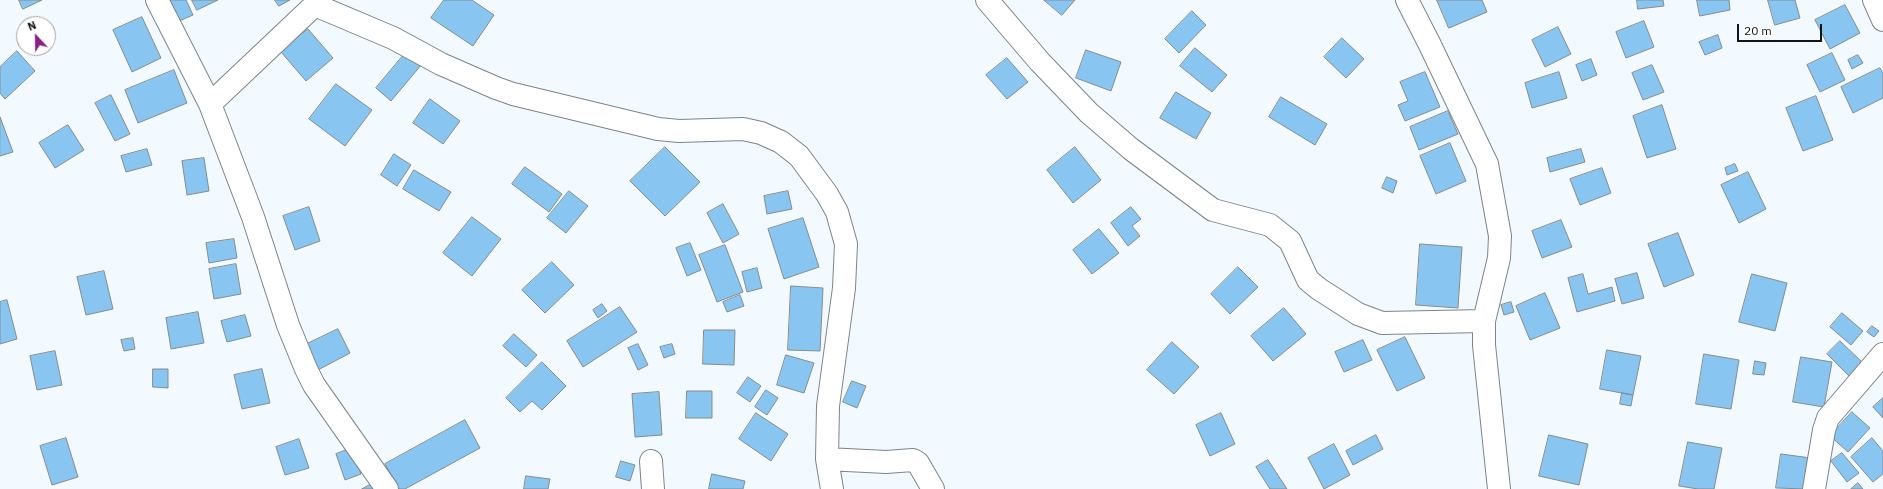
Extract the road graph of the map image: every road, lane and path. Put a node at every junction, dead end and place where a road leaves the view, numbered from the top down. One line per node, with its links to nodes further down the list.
1 (158, 0): 7 (street)
2 (988, 0): 8 (street)
3 (1406, 0): 8 (street)
4 (1874, 0): 6 (street)
5 (317, 3): 7 (street); 10 (street)
6 (1883, 20)
7 (210, 104): 12 (street)
8 (1484, 321): 16 (street)
9 (1883, 354): 17 (street)
10 (827, 459): 14 (street); 15 (street)
11 (651, 462): 13 (street)
12 (387, 489)
13 (653, 489)
14 (832, 489)
15 (933, 489)
16 (1499, 489)
17 (1814, 489)

